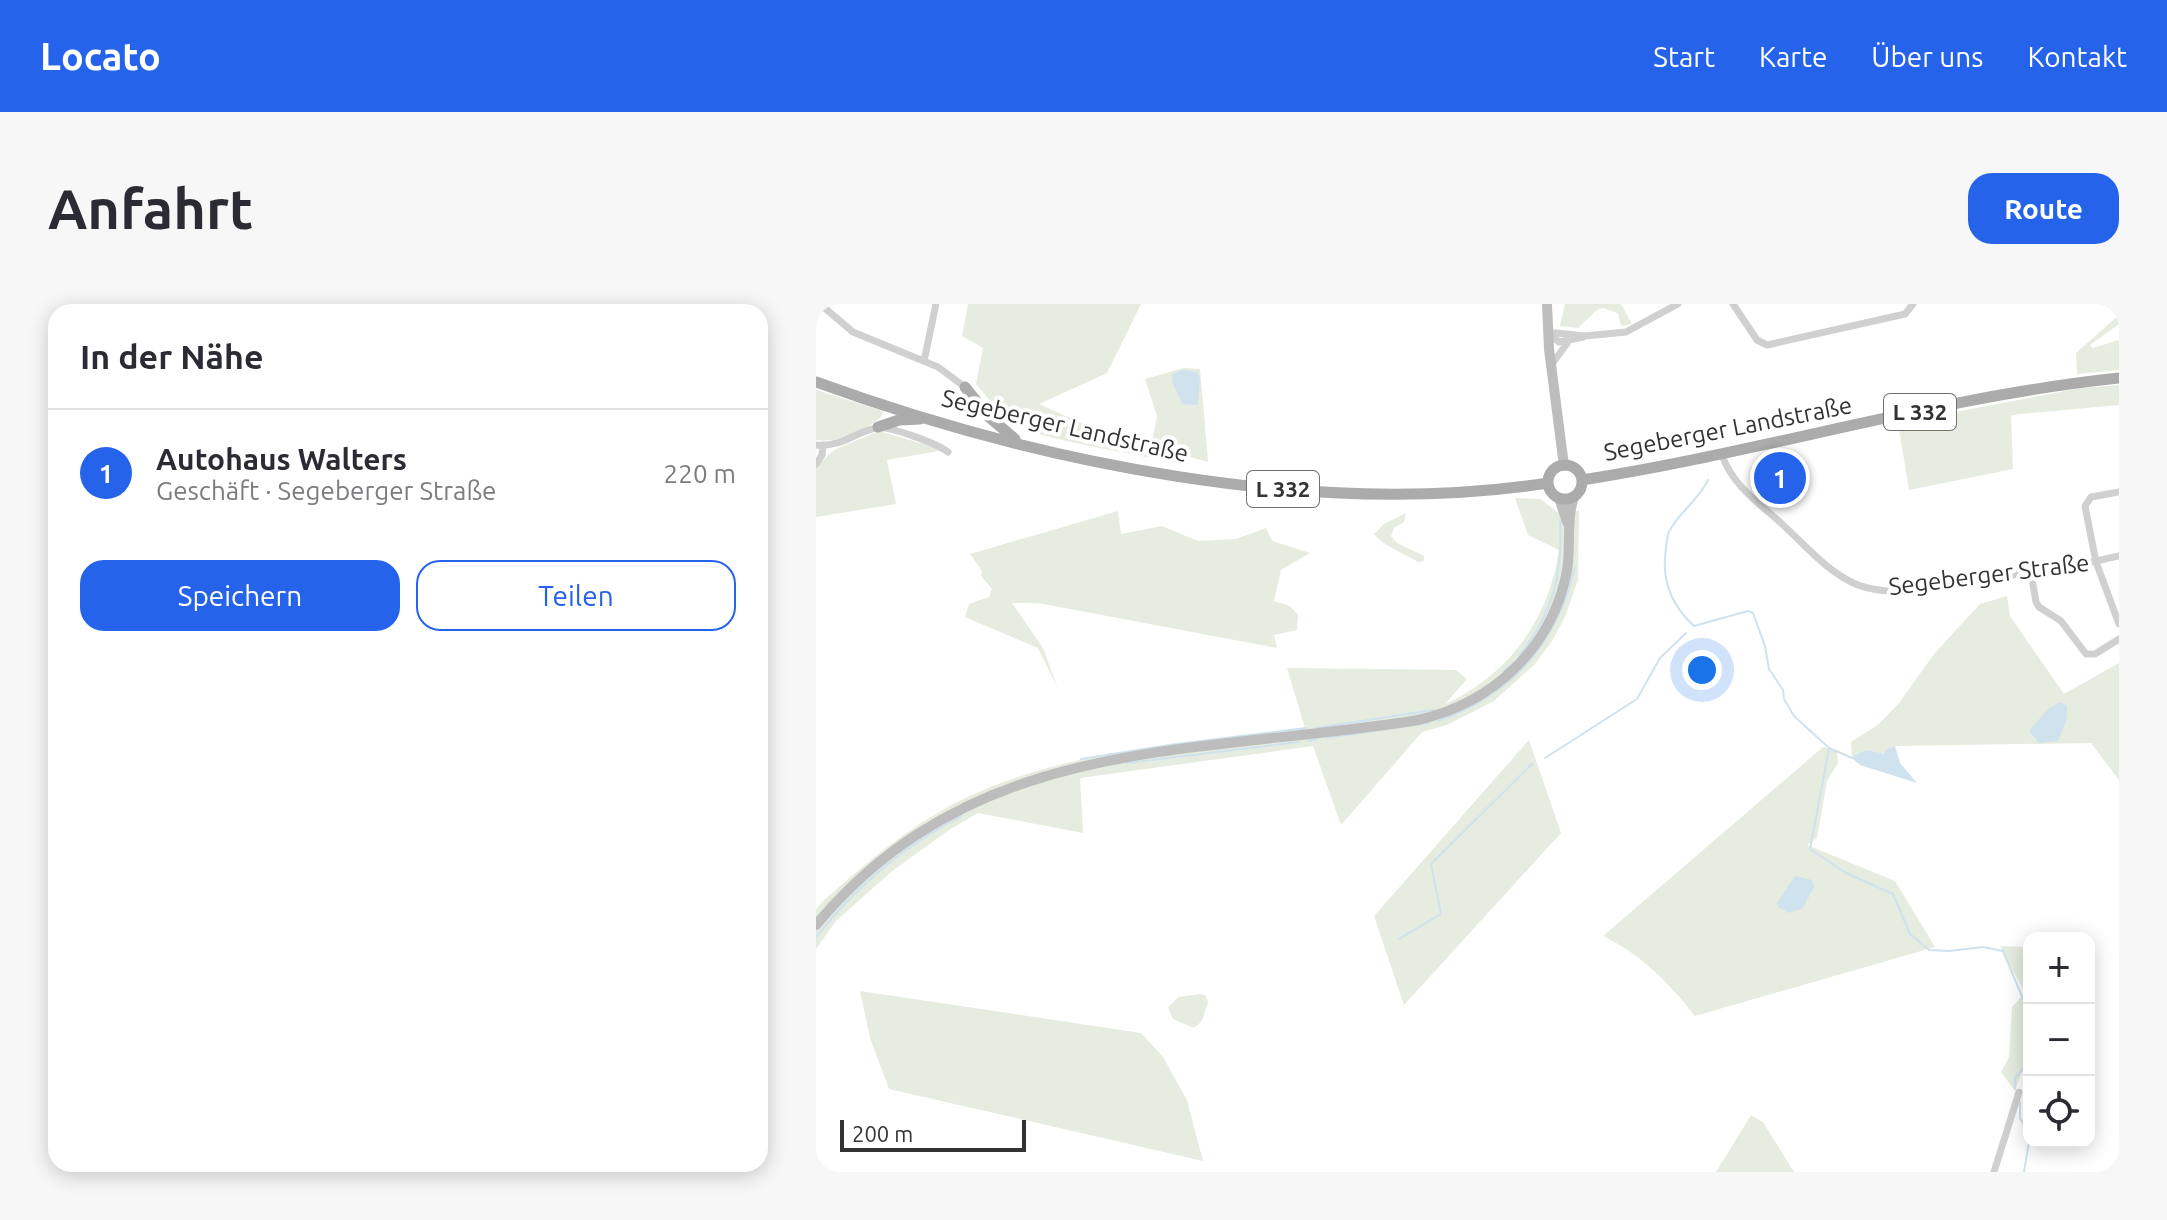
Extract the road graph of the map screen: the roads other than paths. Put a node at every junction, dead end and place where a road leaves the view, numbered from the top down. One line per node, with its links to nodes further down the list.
1 (820, 304): 10 (street)
2 (936, 304): 10 (street)
3 (1547, 304): 7 (main road)
4 (1678, 304): 8 (street)
5 (1733, 304): 6 (street)
6 (1913, 304)
7 (1547, 332): 8 (street); 9 (street); 11 (main road)
8 (1585, 336): 9 (street)
9 (1569, 341): 11 (street)
10 (924, 361): 14 (street)
11 (1551, 366): 22 (main road)
12 (2119, 378): 20 (main road, Segeberger Landstraße / L 332)
13 (816, 382): 15 (main road, Segeberger Landstraße / L 332)
14 (965, 387): 17 (main road)
15 (930, 418): 16 (main road); 17 (main road, Segeberger Landstraße / L 332)
16 (878, 427): 18 (street); 19 (street)
17 (1022, 443): 24 (main road, Segeberger Landstraße / L 332)
18 (820, 446): 21 (street)
19 (948, 452)
20 (1722, 455): 23 (main road, Segeberger Landstraße / L 332); 31 (street, Segeberger Straße)
21 (816, 464)
22 (1564, 466): 23 (main road); 24 (main road)
23 (1582, 480): 26 (main road)
24 (1548, 483): 27 (main road)
25 (2119, 492): 30 (street)
26 (1574, 497): 27 (main road); 28 (main road)
27 (1559, 498): 28 (main road)
28 (1570, 531): 34 (main road)
29 (2119, 556): 30 (street, Segeberger Straße)
30 (2096, 562): 31 (street, Segeberger Straße); 32 (street)
31 (2031, 573): 33 (street)
32 (2119, 624)
33 (2119, 639)
34 (816, 925)
35 (2019, 1092): 36 (street)
36 (1994, 1172)

